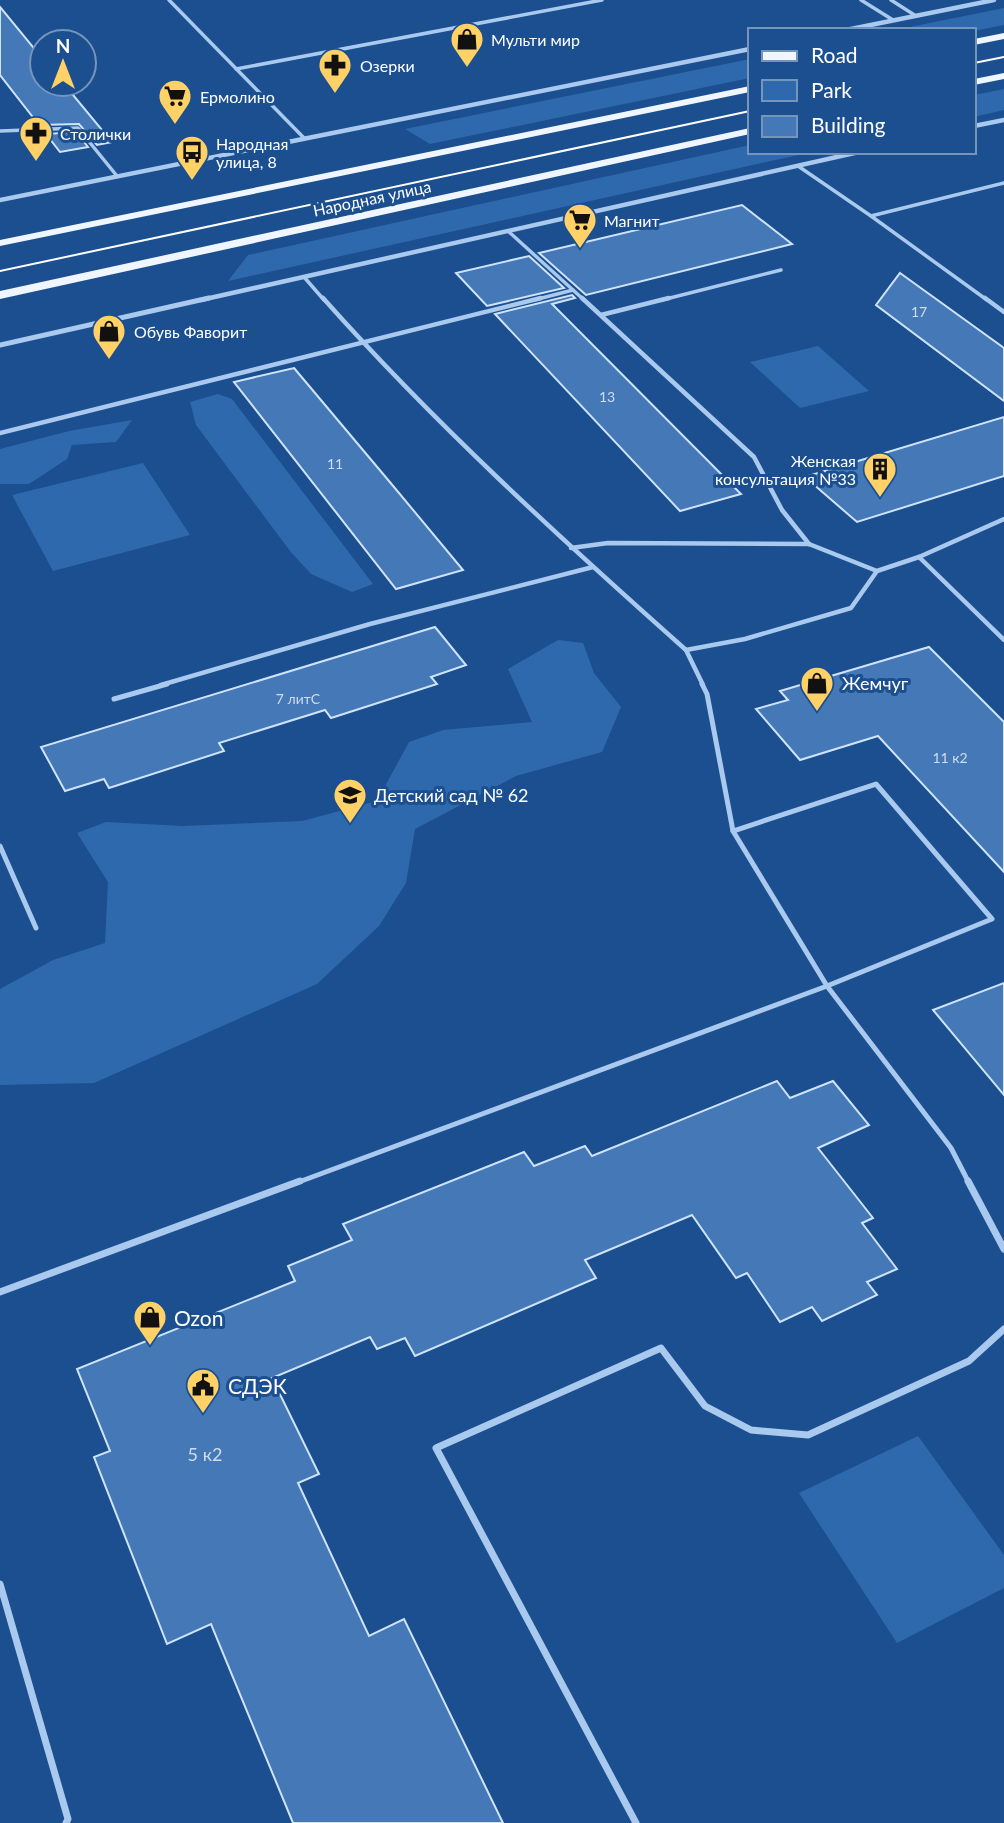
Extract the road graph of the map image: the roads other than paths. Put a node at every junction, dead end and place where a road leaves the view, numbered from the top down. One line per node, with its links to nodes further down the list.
1 (169, 0): 12 (lane)
2 (602, 0): 12 (lane)
3 (861, 0): 7 (lane)
4 (891, 0): 6 (lane)
5 (994, 0): 6 (street)
6 (916, 16): 7 (street)
7 (893, 20): 8 (street)
8 (855, 28)
9 (1004, 36): 10 (main road)
10 (976, 42)
11 (748, 49): 20 (street)
12 (236, 69): 20 (lane)
13 (1004, 76): 14 (main road)
14 (976, 82)
15 (748, 89): 28 (main road, Народная улица)
16 (1004, 120): 17 (street)
17 (976, 127)
18 (0, 131): 23 (lane)
19 (748, 131): 32 (main road, Народная улица)
20 (304, 138): 23 (street)
21 (850, 154): 22 (street)
22 (798, 166): 26 (lane); 27 (street)
23 (117, 176): 25 (street)
24 (1004, 183): 26 (lane)
25 (0, 201)
26 (871, 216): 33 (lane)
27 (508, 231): 30 (street); 31 (lane)
28 (0, 243)
29 (781, 270): 34 (lane)
30 (304, 277): 35 (lane); 36 (street)
31 (573, 290): 34 (lane); 35 (lane)
32 (0, 295)
33 (1004, 312)
34 (601, 315): 39 (lane)
35 (363, 343): 37 (lane); 40 (lane)
36 (0, 345)
37 (0, 433)
38 (1004, 519): 41 (lane)
39 (809, 544): 40 (lane); 43 (lane)
40 (571, 548): 42 (lane)
41 (919, 557): 43 (lane); 44 (lane)
42 (593, 567): 45 (lane); 46 (lane)
43 (877, 571): 45 (lane)
44 (1004, 640)
45 (686, 650): 47 (lane)
46 (114, 699)
47 (733, 831): 50 (lane); 50 (lane)
48 (0, 846): 49 (lane)
49 (37, 928)
50 (827, 986): 51 (lane); 52 (lane)
51 (1004, 1249)
52 (0, 1292)
53 (1004, 1329): 56 (lane)
54 (0, 1584): 55 (lane)
55 (66, 1823)
56 (636, 1823)

